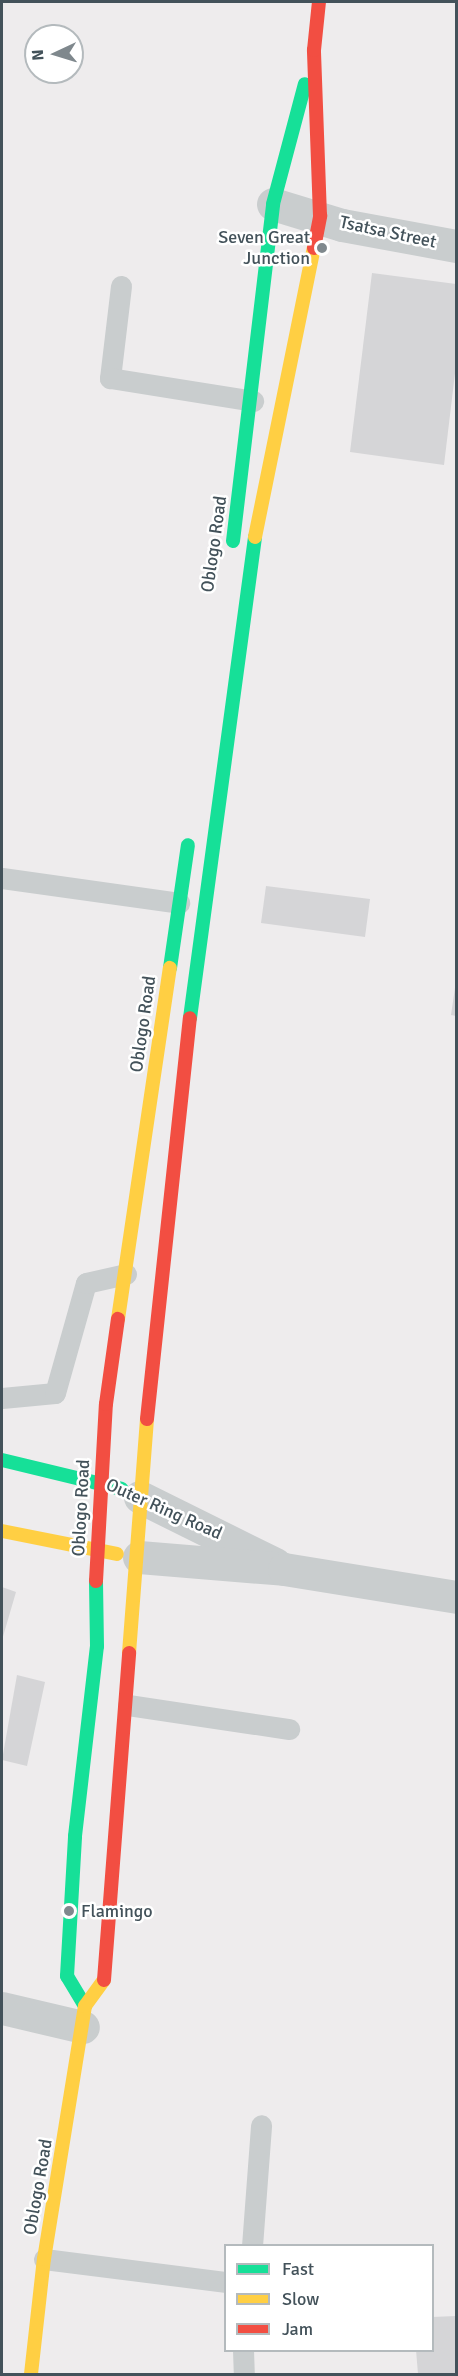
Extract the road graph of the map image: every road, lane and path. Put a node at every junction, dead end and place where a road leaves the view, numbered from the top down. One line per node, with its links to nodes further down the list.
1 (319, 2): 2 (main road, Oblogo Road)
2 (314, 50): 3 (main road, Oblogo Road); 4 (main road, Oblogo Road)
3 (273, 204): 4 (street, Tsatsa Street); 7 (main road, Oblogo Road)
4 (320, 216): 5 (street, Tsatsa Street); 16 (main road, Oblogo Road)
5 (456, 246)
6 (121, 286): 7 (lane)
7 (254, 401): 8 (main road, Oblogo Road)
8 (231, 553)
9 (189, 833): 11 (main road, Oblogo Road)
10 (2, 878): 11 (lane)
11 (179, 903): 12 (main road, Oblogo Road)
12 (126, 1274): 13 (lane); 15 (main road, Oblogo Road)
13 (2, 1398)
14 (2, 1460): 15 (main road, Outer Ring Road)
15 (101, 1480): 16 (main road, Outer Ring Road); 18 (main road, Oblogo Road)
16 (140, 1497): 19 (main road, Oblogo Road); 20 (street, Outer Ring Road)
17 (2, 1531): 18 (main road, Outer Ring Road)
18 (96, 1551): 19 (main road, Outer Ring Road); 25 (main road, Oblogo Road)
19 (139, 1557): 20 (street, Outer Ring Road); 22 (main road, Oblogo Road)
20 (284, 1569): 21 (street, Outer Ring Road)
21 (456, 1597)
22 (128, 1705): 23 (lane); 25 (main road, Oblogo Road)
23 (289, 1729)
24 (2, 2008): 25 (street)
25 (84, 2017): 28 (main road, Oblogo Road)
26 (261, 2125): 27 (lane)
27 (252, 2244)
28 (44, 2259): 29 (lane); 31 (main road, Oblogo Road)
29 (224, 2282)
30 (243, 2352): 32 (lane)
31 (31, 2374)
32 (244, 2374)

